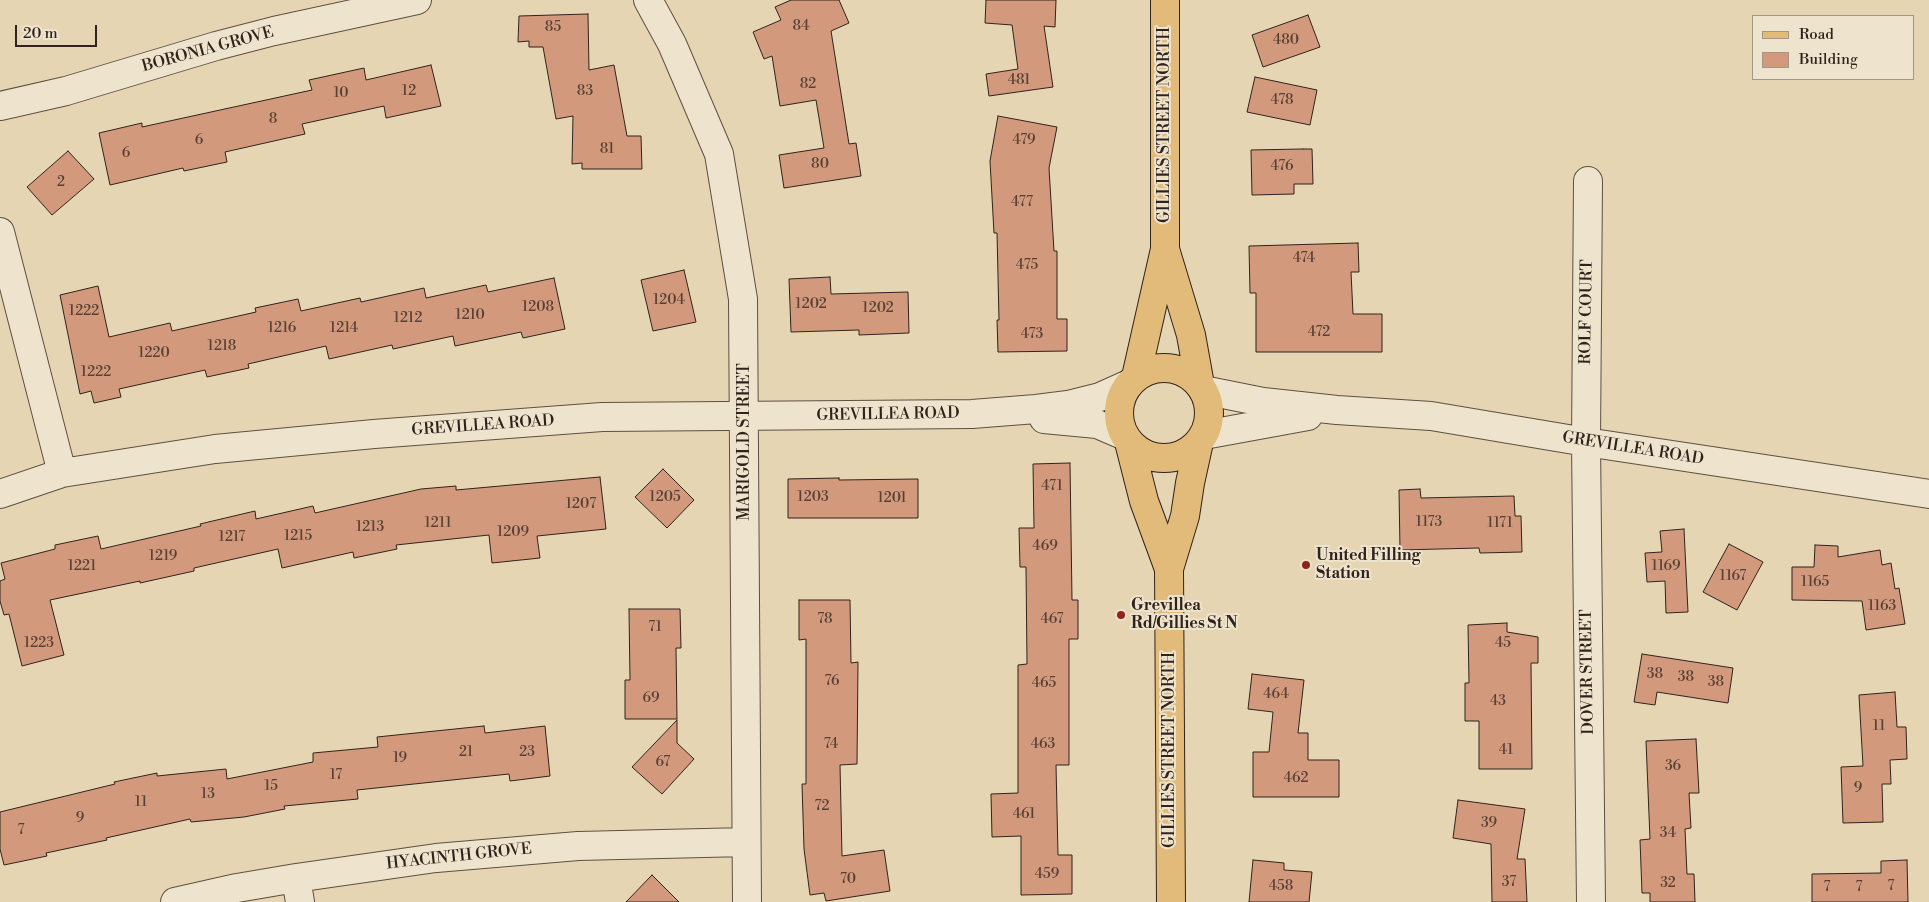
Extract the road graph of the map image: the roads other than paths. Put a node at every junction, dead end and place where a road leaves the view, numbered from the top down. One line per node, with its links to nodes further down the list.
1 (417, 0): 4 (street, BORONIA GROVE)
2 (648, 0): 12 (street, MARIGOLD STREET)
3 (1166, 0): 7 (main road, GILLIES STREET NORTH)
4 (0, 106)
5 (1588, 181): 15 (street, ROLF COURT)
6 (0, 232): 16 (street)
7 (1165, 249): 8 (main road, GILLIES STREET NORTH); 9 (main road, GILLIES STREET NORTH)
8 (1133, 381): 9 (main road); 11 (street, GREVILLEA ROAD); 14 (main road, GILLIES STREET NORTH)
9 (1202, 387): 10 (street, GREVILLEA ROAD); 13 (main road, GILLIES STREET NORTH)
10 (1337, 410): 13 (street, GREVILLEA ROAD); 15 (street, GREVILLEA ROAD)
11 (972, 414): 12 (street, GREVILLEA ROAD); 14 (street, GREVILLEA ROAD)
12 (745, 416): 16 (street, GREVILLEA ROAD); 20 (street, MARIGOLD STREET)
13 (1202, 438): 14 (main road); 19 (main road, GILLIES STREET NORTH)
14 (1127, 439): 19 (main road, GILLIES STREET NORTH)
15 (1586, 442): 18 (street, GREVILLEA ROAD); 25 (street, DOVER STREET)
16 (62, 473): 17 (street, GREVILLEA ROAD)
17 (0, 494)
18 (1929, 494)
19 (1169, 569): 24 (main road, GILLIES STREET NORTH)
20 (746, 842): 21 (street, HYACINTH GROVE); 23 (street, MARIGOLD STREET)
21 (298, 890): 22 (street, HYACINTH GROVE)
22 (176, 902)
23 (747, 902)
24 (1171, 902)
25 (1591, 902)

